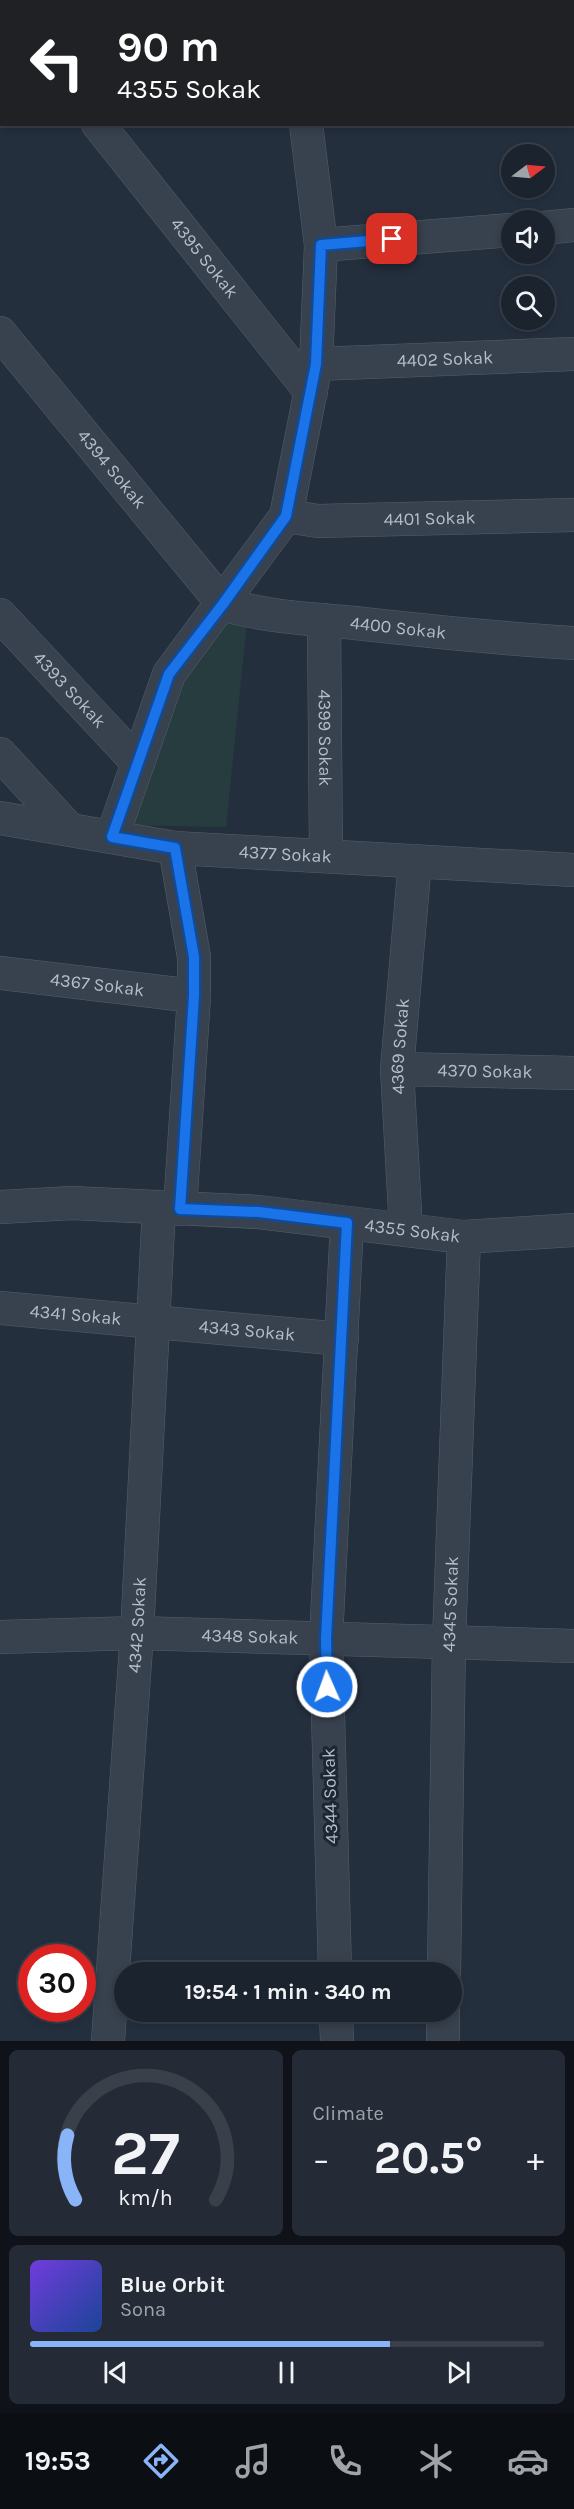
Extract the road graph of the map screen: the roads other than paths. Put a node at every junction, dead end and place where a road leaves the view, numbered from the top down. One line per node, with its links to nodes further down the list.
1 (100, 126): 9 (street, 4395 Sokak)
2 (306, 126): 6 (street)
3 (574, 225): 4 (street)
4 (555, 227)
5 (501, 231): 6 (street)
6 (321, 245): 9 (street)
7 (0, 333): 12 (street, 4394 Sokak)
8 (574, 354): 9 (street, 4402 Sokak)
9 (314, 378): 11 (street)
10 (574, 515): 11 (street, 4401 Sokak)
11 (286, 516): 12 (street)
12 (223, 604): 14 (street, 4400 Sokak); 17 (street)
13 (0, 615): 17 (street, 4393 Sokak)
14 (324, 620): 15 (street, 4400 Sokak); 22 (street, 4399 Sokak)
15 (574, 643)
16 (0, 754): 19 (street)
17 (138, 763): 20 (street)
18 (0, 818): 19 (street, 4377 Sokak)
19 (69, 830): 20 (street, 4377 Sokak)
20 (112, 837): 21 (street, 4377 Sokak)
21 (175, 848): 22 (street, 4377 Sokak); 26 (street, 4342 Sokak)
22 (326, 856): 23 (street, 4377 Sokak)
23 (415, 861): 24 (street, 4377 Sokak); 27 (street, 4369 Sokak)
24 (574, 870)
25 (0, 973): 26 (street, 4367 Sokak)
26 (194, 996): 30 (street, 4342 Sokak)
27 (397, 1070): 28 (street, 4370 Sokak); 32 (street, 4369 Sokak)
28 (574, 1073)
29 (0, 1207): 30 (street, 4355 Sokak)
30 (169, 1208): 31 (street, 4355 Sokak); 36 (street, 4342 Sokak)
31 (347, 1223): 32 (street, 4355 Sokak); 37 (street, 4344 Sokak)
32 (406, 1230): 34 (street, 4355 Sokak)
33 (574, 1230): 34 (street, 4355 Sokak)
34 (464, 1237): 41 (street, 4345 Sokak)
35 (0, 1308): 36 (street, 4341 Sokak)
36 (153, 1320): 37 (street, 4343 Sokak); 38 (street, 4342 Sokak)
37 (342, 1339): 40 (street, 4344 Sokak)
38 (136, 1633): 39 (street, 4348 Sokak); 40 (street, 4348 Sokak); 47 (street, 4342 Sokak)
39 (0, 1637)
40 (326, 1639): 41 (street, 4348 Sokak); 43 (street, 4344 Sokak)
41 (449, 1641): 42 (street, 4348 Sokak); 44 (street, 4345 Sokak)
42 (574, 1646)
43 (335, 1962)
44 (444, 1962)
45 (336, 2022): 48 (street)
46 (444, 2022): 49 (street)
47 (108, 2041)
48 (337, 2041)
49 (443, 2041)

